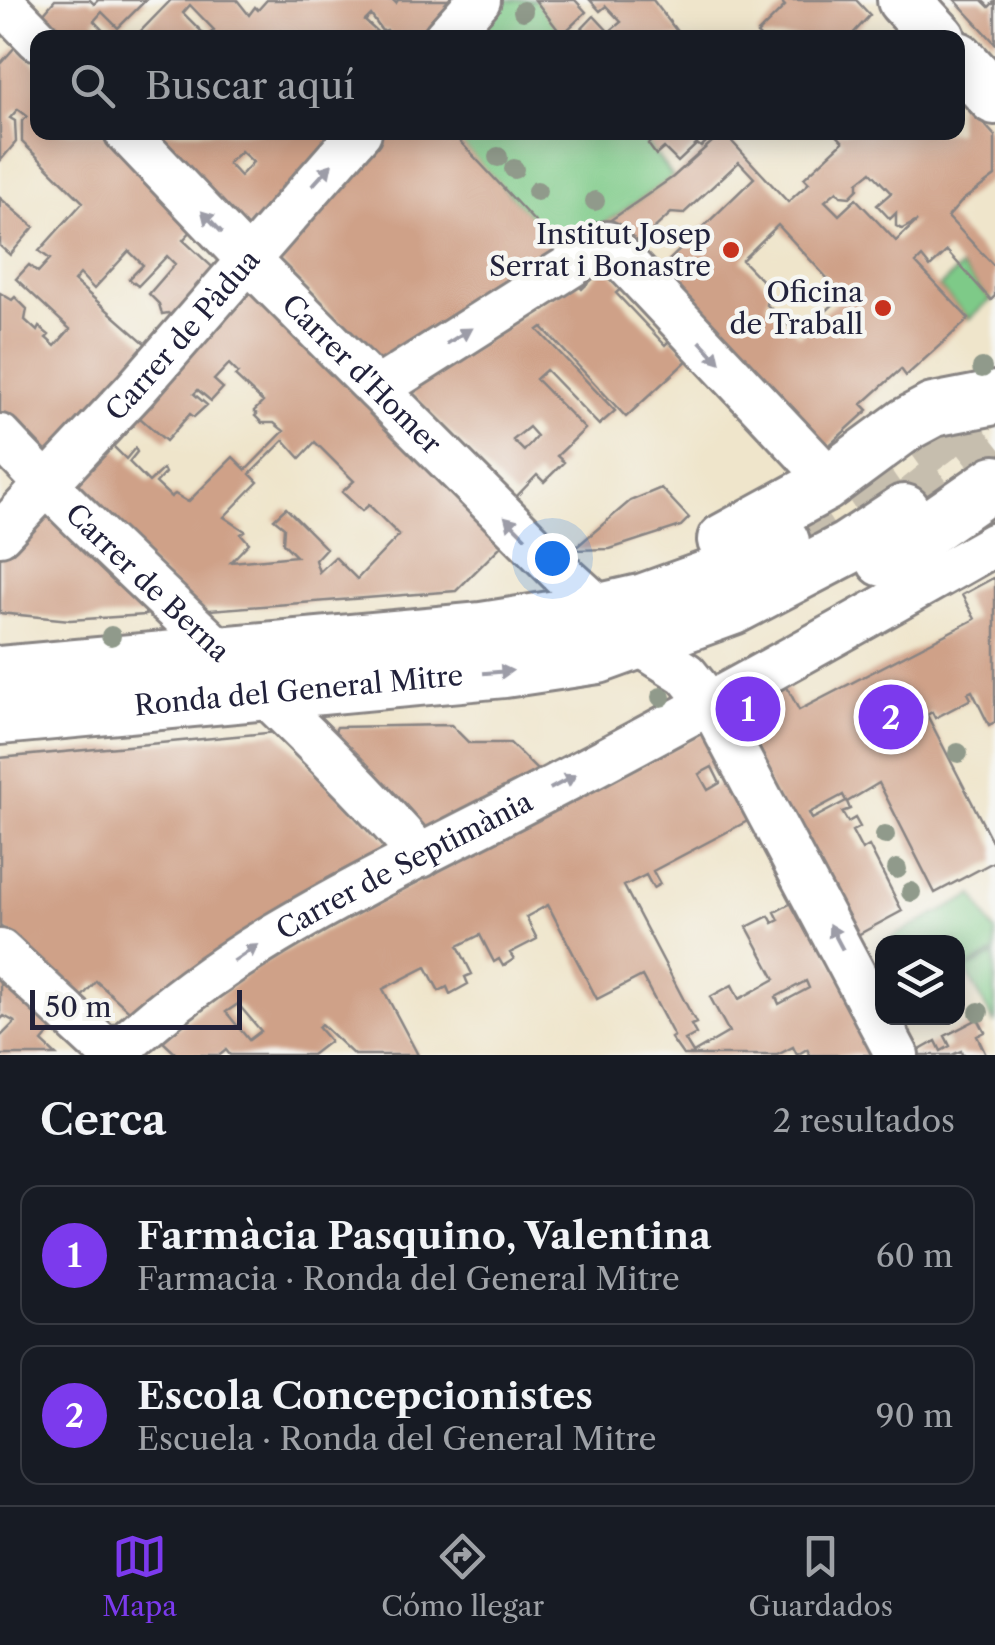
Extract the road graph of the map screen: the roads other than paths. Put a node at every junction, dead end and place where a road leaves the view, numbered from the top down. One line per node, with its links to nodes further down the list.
1 (479, 0): 3 (street)
2 (904, 0): 4 (main road)
3 (452, 30)
4 (932, 30)
5 (965, 66): 6 (main road)
6 (995, 98)
7 (134, 140): 9 (street, Carrer d'Homer, one-way to 7)
8 (353, 140): 9 (street, Carrer de Pàdua, one-way to 8)
9 (247, 259): 10 (street, Carrer d'Homer); 14 (street, Carrer de Pàdua)
10 (377, 389): 15 (street, one-way to 15); 20 (street, Carrer d'Homer, one-way to 10)
11 (972, 402): 13 (main road); 15 (main road, Ronda del General Mitre)
12 (0, 436): 14 (street, Carrer de Berna)
13 (994, 483): 20 (main road, Ronda del General Mitre)
14 (45, 485): 17 (street, Carrer de Pàdua); 21 (street, Carrer de Berna)
15 (823, 486): 20 (main road, Ronda del General Mitre)
16 (904, 511): 20 (main road, Ronda del General Mitre)
17 (0, 534)
18 (783, 542): 20 (main road, Ronda del General Mitre)
19 (995, 544): 24 (street)
20 (604, 630): 21 (main road, Ronda del General Mitre); 23 (main road, Ronda del General Mitre, one-way to 20); 24 (street, Carrer d'Homer)
21 (222, 652): 22 (main road, Ronda del General Mitre); 23 (street, Carrer de Berna)
22 (0, 673)
23 (262, 693): 25 (main road, Ronda del General Mitre); 26 (street, Carrer de Berna)
24 (711, 705): 26 (street, Carrer de Septimània, one-way to 24); 29 (street, Carrer d'Homer, one-way to 24)
25 (0, 718)
26 (421, 856): 28 (street, Carrer de Septimània, one-way to 26)
27 (0, 950): 28 (street)
28 (113, 1055)
29 (897, 1055)

